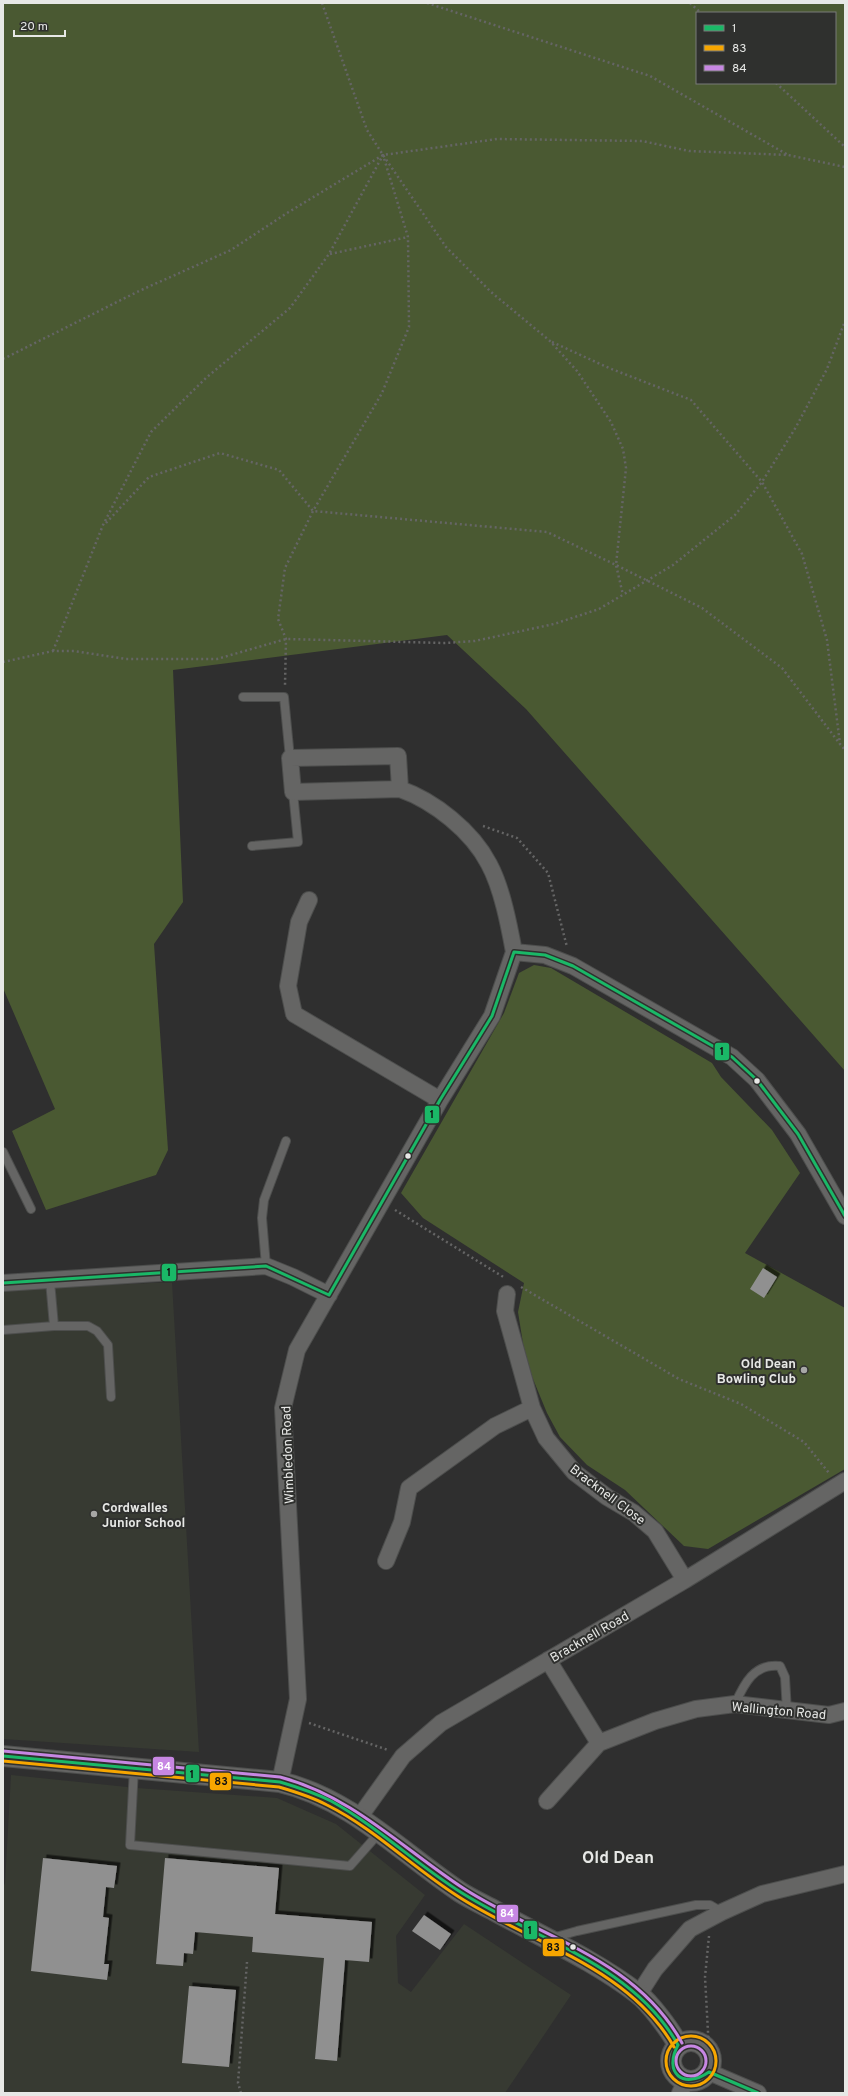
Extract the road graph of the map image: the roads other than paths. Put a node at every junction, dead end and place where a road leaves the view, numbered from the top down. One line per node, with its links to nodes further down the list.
1 (243, 697): 2 (lane)
2 (290, 758): 3 (street); 4 (street)
3 (400, 788): 4 (street); 7 (street)
4 (293, 792): 5 (lane)
5 (252, 846)
6 (309, 900): 8 (street)
7 (514, 952): 8 (street, Wimbledon Road); 12 (street)
8 (440, 1100): 17 (street, Wimbledon Road)
9 (286, 1141): 13 (lane)
10 (3, 1152): 11 (lane)
11 (31, 1209)
12 (845, 1216)
13 (266, 1266): 14 (street); 17 (street)
14 (50, 1281): 15 (street); 18 (lane)
15 (3, 1283)
16 (507, 1286): 21 (street, Bracknell Close)
17 (329, 1295): 32 (street, Wimbledon Road)
18 (54, 1326): 19 (lane); 20 (lane)
19 (3, 1330)
20 (110, 1397)
21 (532, 1408): 23 (street); 24 (street, Bracknell Close)
22 (841, 1484): 24 (street, Bracknell Road)
23 (386, 1561)
24 (685, 1580): 25 (street, Bracknell Road)
25 (548, 1660): 29 (street); 34 (street, Bracknell Road)
26 (735, 1704): 28 (street, Wallington Road); 28 (lane); 29 (street, Wallington Road)
27 (845, 1711): 28 (street, Wallington Road)
28 (787, 1712)
29 (599, 1742): 33 (street, Wallington Road)
30 (3, 1756): 31 (street)
31 (134, 1767): 32 (street); 35 (lane)
32 (280, 1782): 34 (street)
33 (547, 1801)
34 (358, 1819): 35 (street)
35 (379, 1833): 38 (street)
36 (845, 1874): 37 (street)
37 (716, 1915): 38 (lane); 39 (street)
38 (547, 1940): 39 (street)
39 (639, 1994): 40 (street)
40 (678, 2045): 41 (street); 42 (street)
41 (709, 2072): 42 (street); 43 (street)
42 (683, 2087)
43 (758, 2093)

